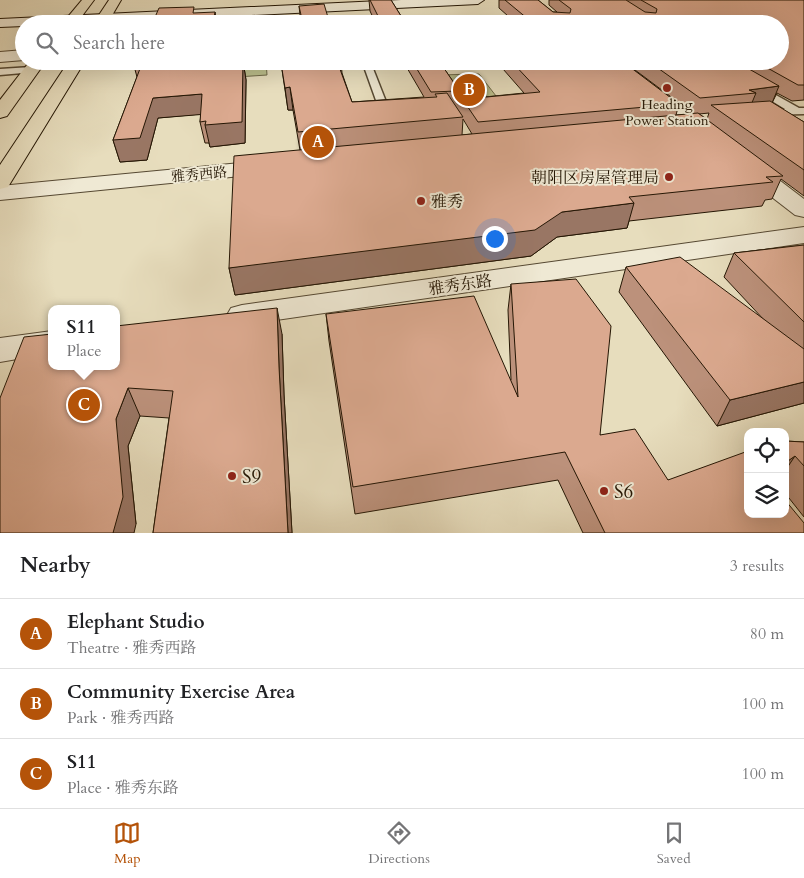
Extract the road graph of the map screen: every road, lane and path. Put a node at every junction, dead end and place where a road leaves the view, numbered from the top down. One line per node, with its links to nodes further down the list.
1 (88, 0): 5 (main road)
2 (393, 0): 4 (main road)
3 (478, 0): 4 (main road)
4 (108, 12): 6 (main road)
5 (77, 15)
6 (93, 15)
7 (0, 17): 8 (main road)
8 (15, 17)
9 (15, 22): 10 (main road)
10 (0, 23)
11 (0, 57): 12 (main road)
12 (15, 59)
13 (15, 67): 18 (lane)
14 (26, 70): 21 (main road)
15 (71, 70): 27 (main road)
16 (369, 70): 23 (lane)
17 (623, 70): 24 (main road)
18 (0, 72)
19 (746, 81): 20 (lane)
20 (800, 111): 22 (lane)
21 (0, 112)
22 (756, 114)
23 (395, 116)
24 (697, 122): 25 (main road); 29 (main road)
25 (667, 130)
26 (289, 165): 28 (main road, 雅秀西路)
27 (0, 182)
28 (0, 193)
29 (804, 210)
30 (804, 235): 31 (main road, 雅秀东路)
31 (215, 319)
32 (48, 343): 33 (main road)
33 (0, 350)

